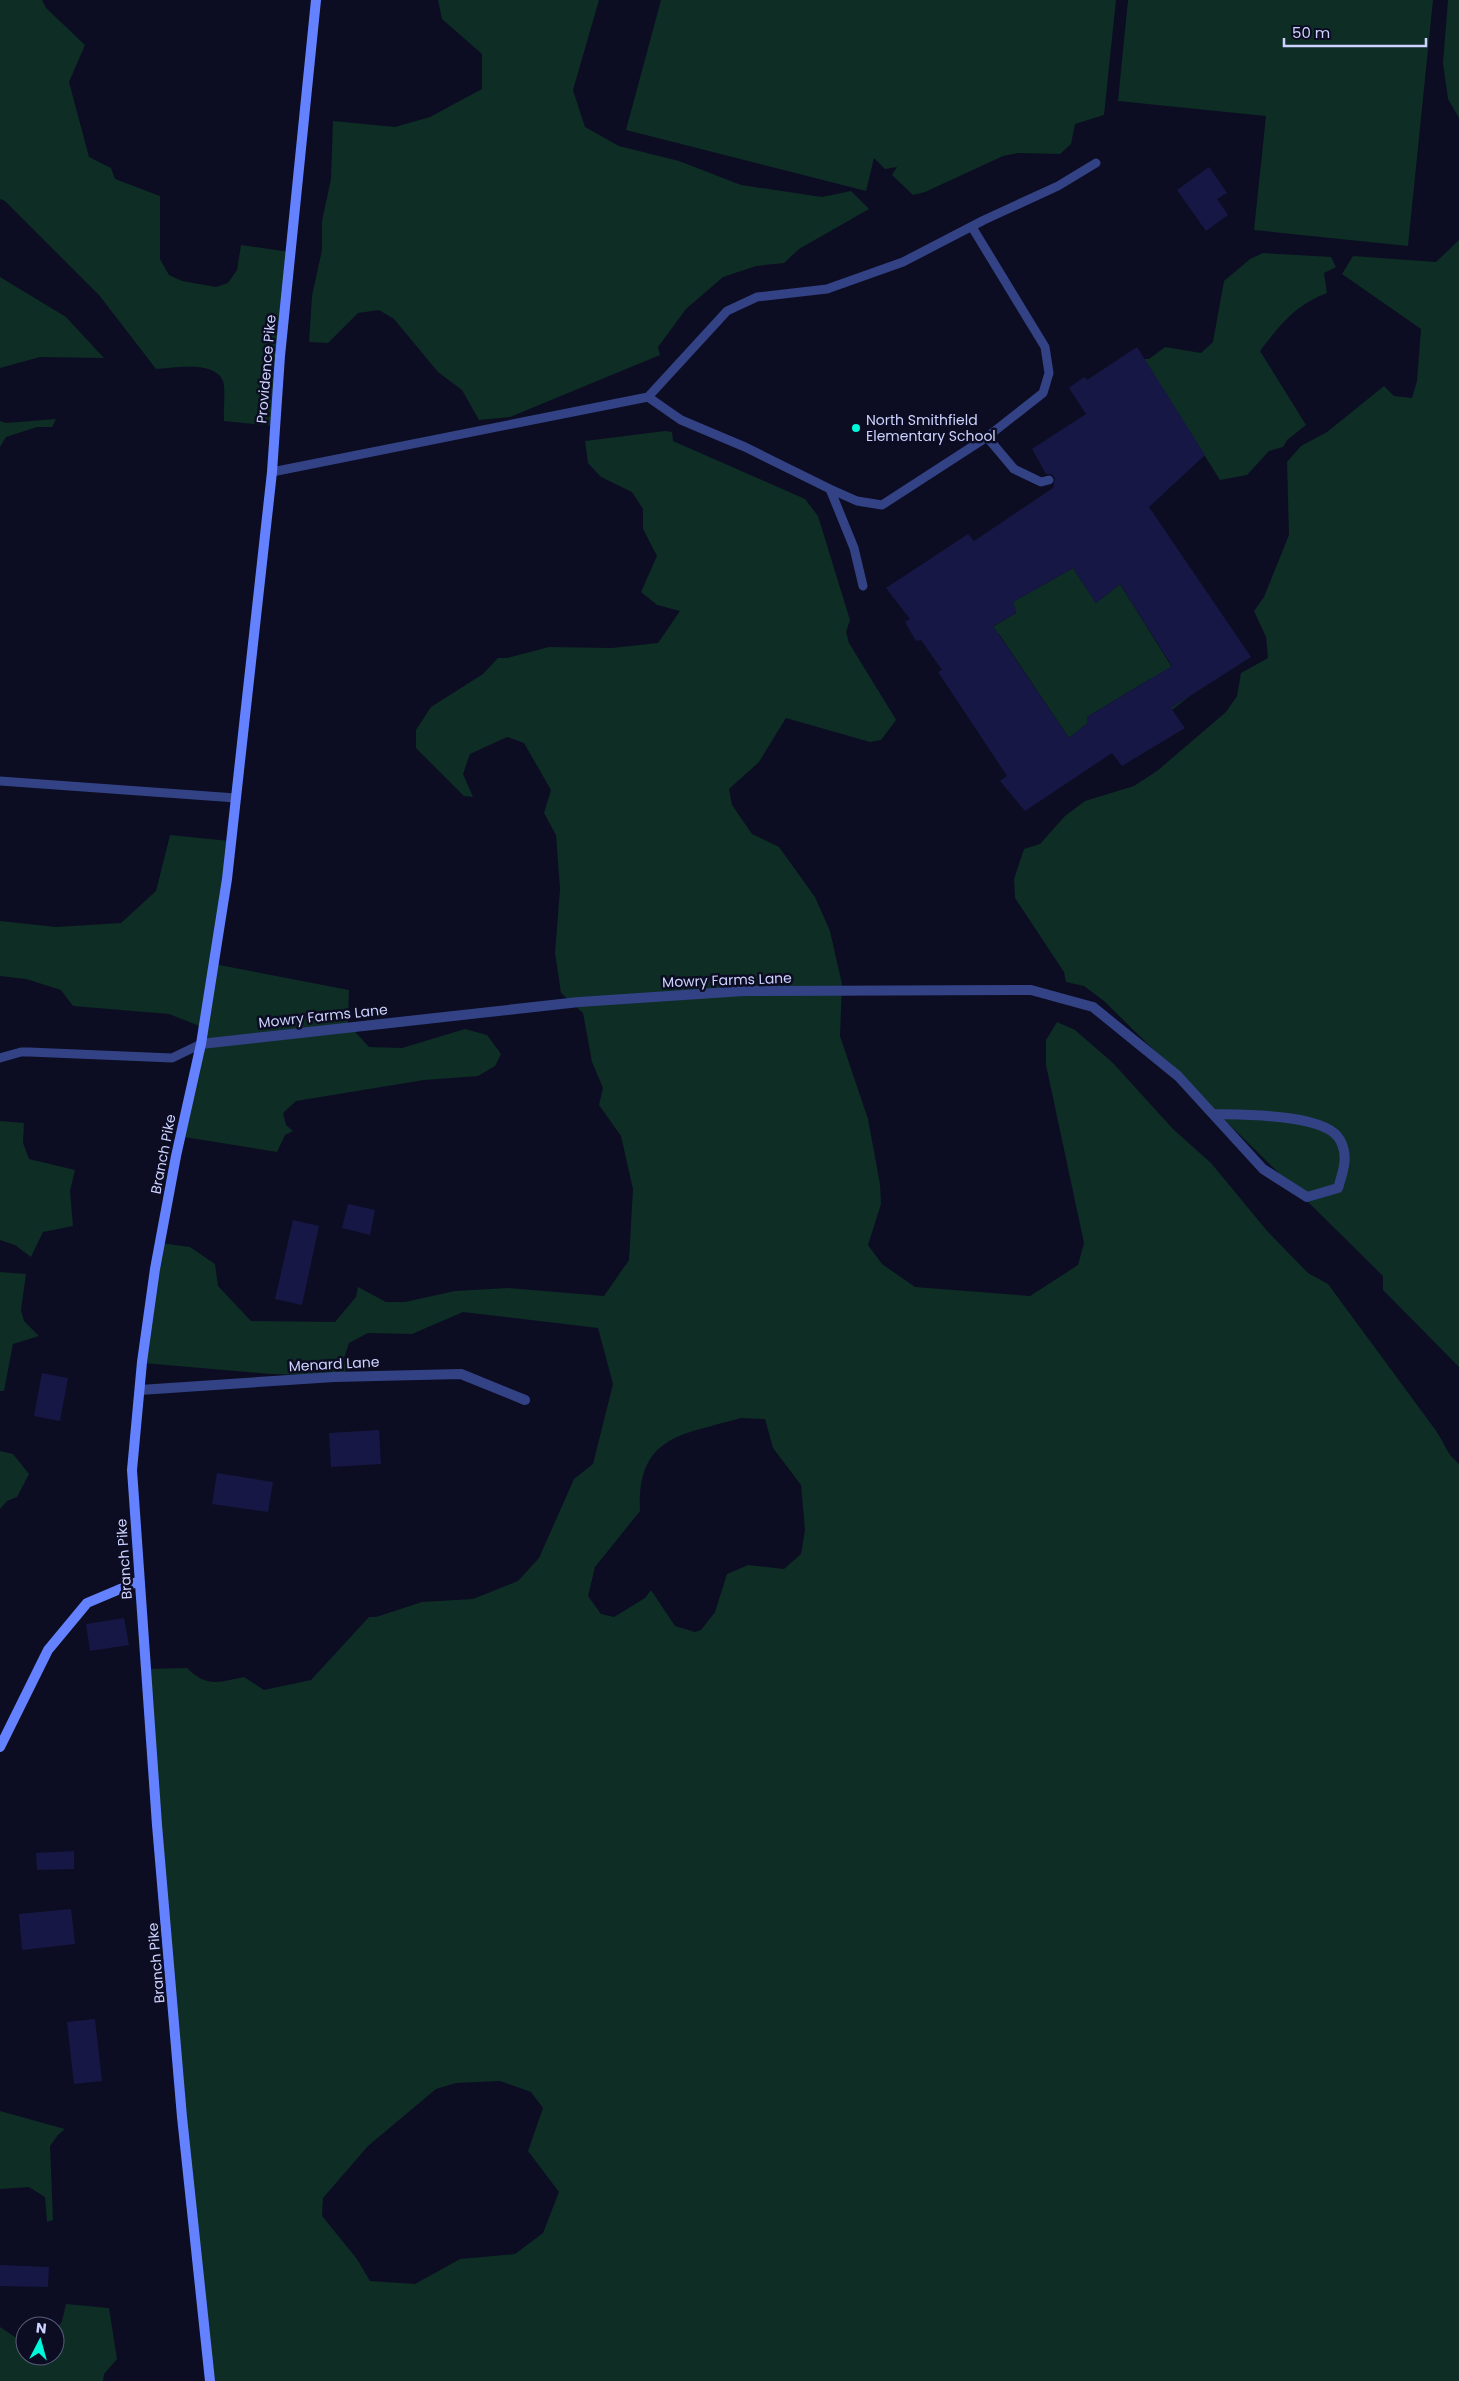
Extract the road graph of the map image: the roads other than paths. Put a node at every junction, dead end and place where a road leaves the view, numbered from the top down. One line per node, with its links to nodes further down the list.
1 (316, 0): 6 (main road, Providence Pike)
2 (1096, 163): 3 (lane)
3 (972, 227): 4 (lane); 5 (lane)
4 (648, 397): 6 (lane); 8 (lane)
5 (987, 437): 7 (lane); 8 (lane)
6 (272, 472): 10 (main road, Providence Pike)
7 (1049, 480)
8 (830, 489): 9 (lane)
9 (863, 586)
10 (244, 741): 12 (main road, Branch Pike)
11 (0, 781): 12 (lane)
12 (236, 798): 13 (main road, Branch Pike)
13 (201, 1044): 14 (lane); 15 (street, Mowry Farms Lane); 16 (main road, Branch Pike)
14 (0, 1058)
15 (1213, 1114): 15 (street, Mowry Farms Lane)
16 (140, 1390): 17 (street, Menard Lane); 18 (main road, Branch Pike)
17 (525, 1400)
18 (139, 1581): 19 (main road); 20 (main road, Branch Pike)
19 (0, 1747)
20 (210, 2381)

